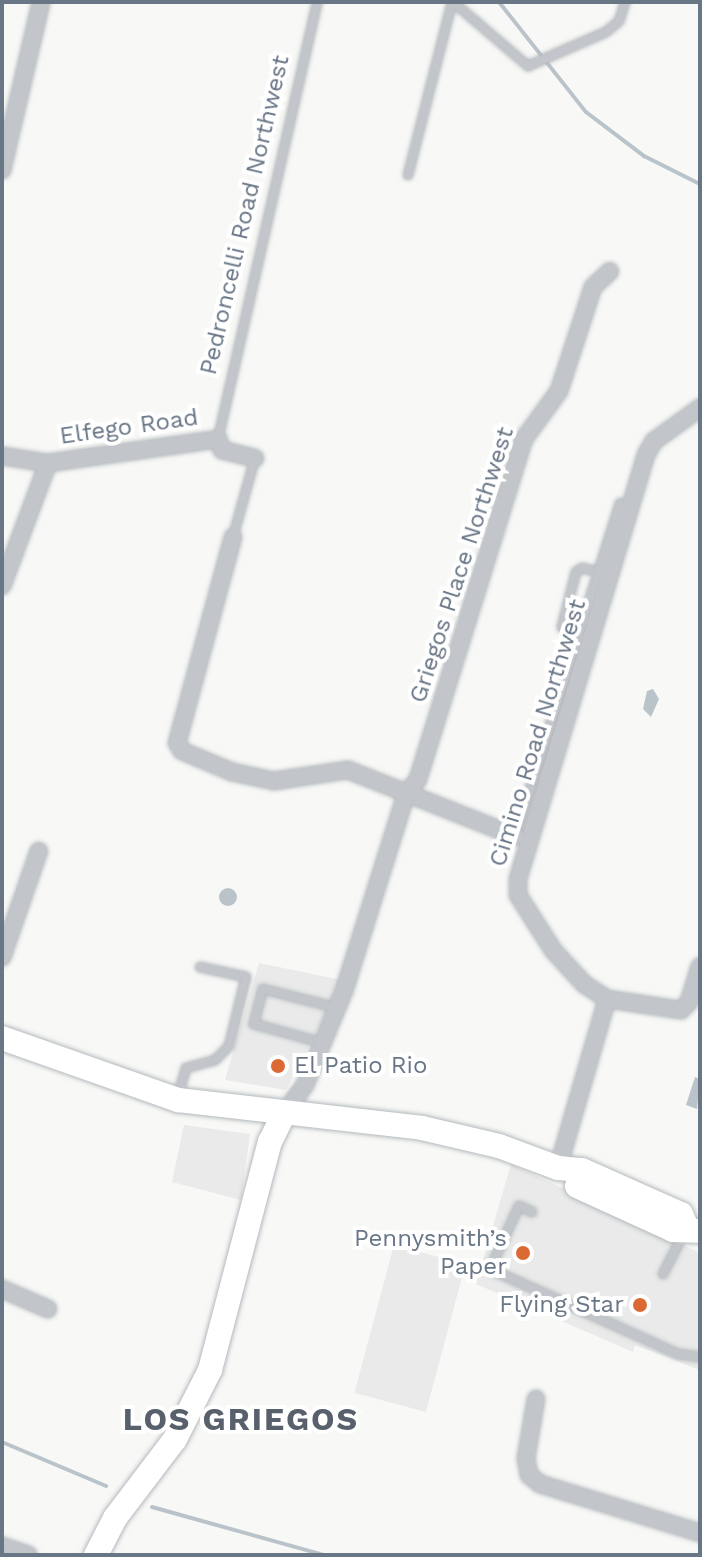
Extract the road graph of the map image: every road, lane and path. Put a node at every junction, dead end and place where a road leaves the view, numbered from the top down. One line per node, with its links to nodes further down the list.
1 (41, 2): 5 (street)
2 (317, 2): 9 (lane, Pedroncelli Road Northwest)
3 (453, 2): 4 (lane); 6 (lane)
4 (625, 2)
5 (2, 170)
6 (408, 175)
7 (610, 271): 18 (street, Griegos Place Northwest)
8 (700, 408): 13 (street, Cimino Road Northwest)
9 (218, 439): 11 (street, Elfego Road); 12 (street, Elfego Road)
10 (2, 456): 12 (street, Elfego Road)
11 (255, 458): 14 (lane)
12 (48, 463): 16 (street)
13 (624, 509): 15 (lane); 24 (street, Cimino Road Northwest)
14 (233, 537): 18 (street)
15 (599, 572): 17 (lane); 17 (lane)
16 (2, 586)
17 (579, 637): 19 (lane)
18 (406, 794): 19 (street); 25 (street, Griegos Place Northwest)
19 (515, 836)
20 (39, 851): 21 (street)
21 (2, 957)
22 (200, 967): 26 (lane)
23 (700, 967): 24 (street)
24 (607, 999): 32 (street)
25 (337, 1008): 27 (lane); 29 (street, Griegos Place Northwest)
26 (238, 1020): 27 (lane); 30 (lane)
27 (254, 1024): 29 (lane)
28 (2, 1038): 30 (main road)
29 (323, 1043): 31 (street, Griegos Place Northwest)
30 (178, 1100): 31 (main road)
31 (284, 1113): 32 (main road); 43 (main road)
32 (558, 1168): 34 (main road)
33 (532, 1212): 38 (lane)
34 (694, 1230): 35 (lane)
35 (663, 1274)
36 (2, 1289): 37 (street)
37 (48, 1309)
38 (700, 1357)
39 (536, 1399): 40 (street)
40 (700, 1533)
41 (2, 1546): 42 (street)
42 (28, 1555)
43 (96, 1555)

